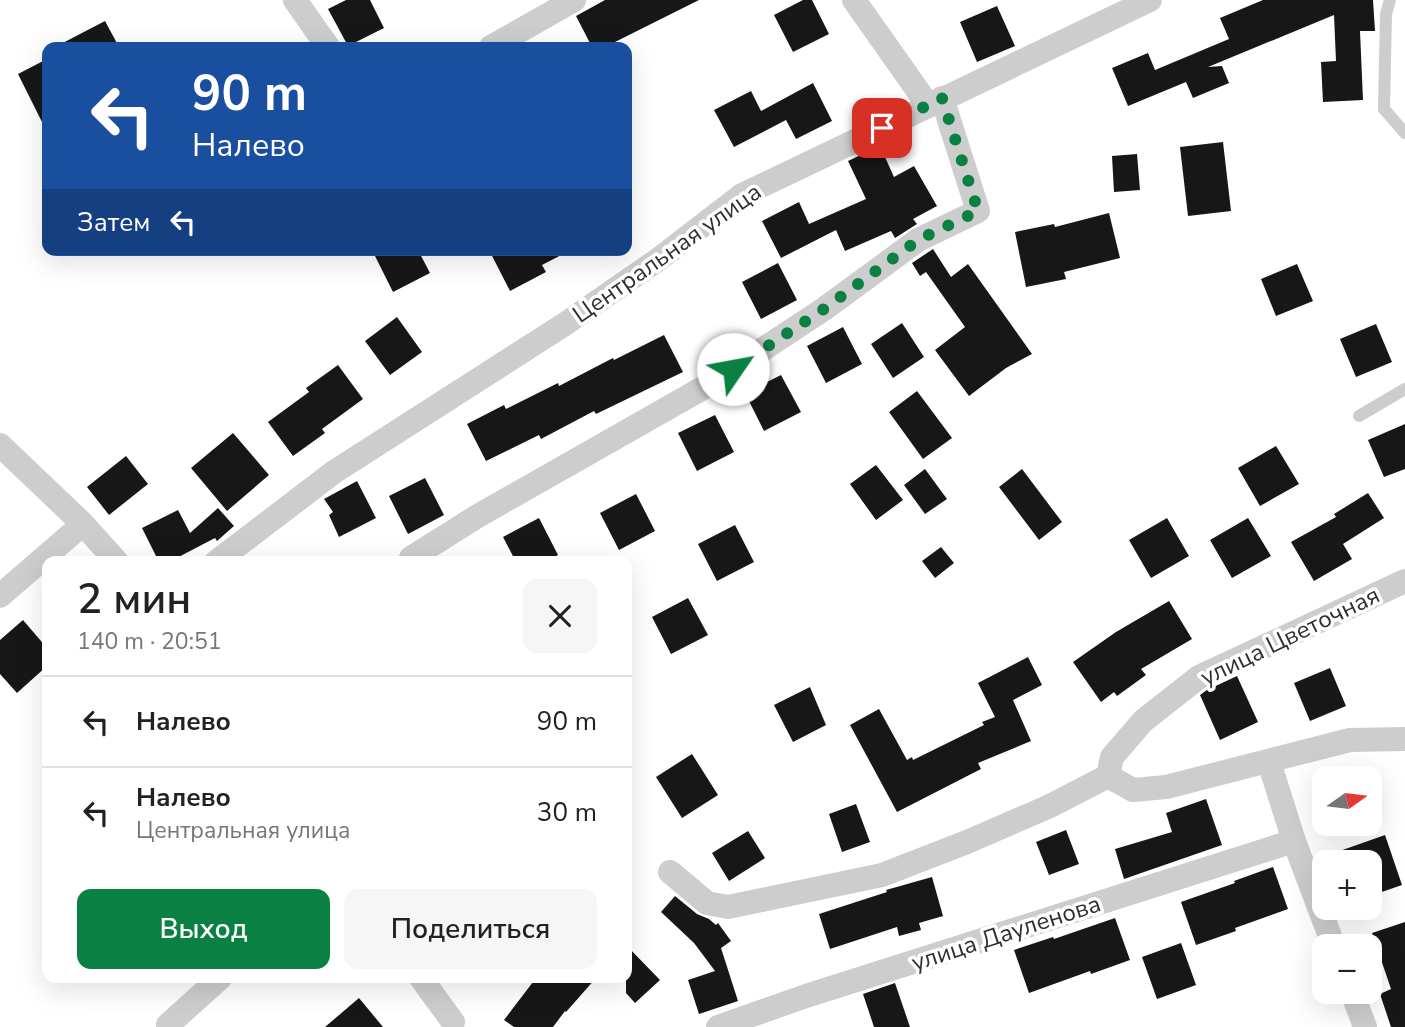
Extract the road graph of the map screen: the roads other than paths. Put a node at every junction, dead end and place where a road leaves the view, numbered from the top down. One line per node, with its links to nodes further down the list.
1 (295, 0): 6 (street)
2 (574, 0): 7 (street)
3 (854, 0): 8 (street)
4 (1150, 0): 8 (street, Центральная улица)
5 (1390, 0): 9 (lane)
6 (324, 42)
7 (500, 42)
8 (935, 102): 16 (street, Центральная улица); 17 (street)
9 (1405, 133)
10 (1405, 389): 11 (lane)
11 (1359, 416)
12 (0, 445): 13 (street)
13 (83, 524): 14 (street); 15 (street)
14 (46, 556)
15 (112, 556)
16 (224, 556)
17 (414, 556)
18 (42, 560): 20 (street)
19 (1405, 581): 23 (street, улица Цветочная)
20 (0, 596)
21 (1405, 739): 22 (street)
22 (1269, 762): 23 (street); 24 (street)
23 (1108, 776): 25 (street)
24 (1294, 841): 26 (street); 32 (street, улица Дауленова)
25 (670, 872)
26 (1329, 934)
27 (214, 983): 31 (street)
28 (425, 983): 30 (street)
29 (1356, 1004): 33 (street)
30 (453, 1022)
31 (167, 1026)
32 (718, 1027)
33 (1365, 1027)

